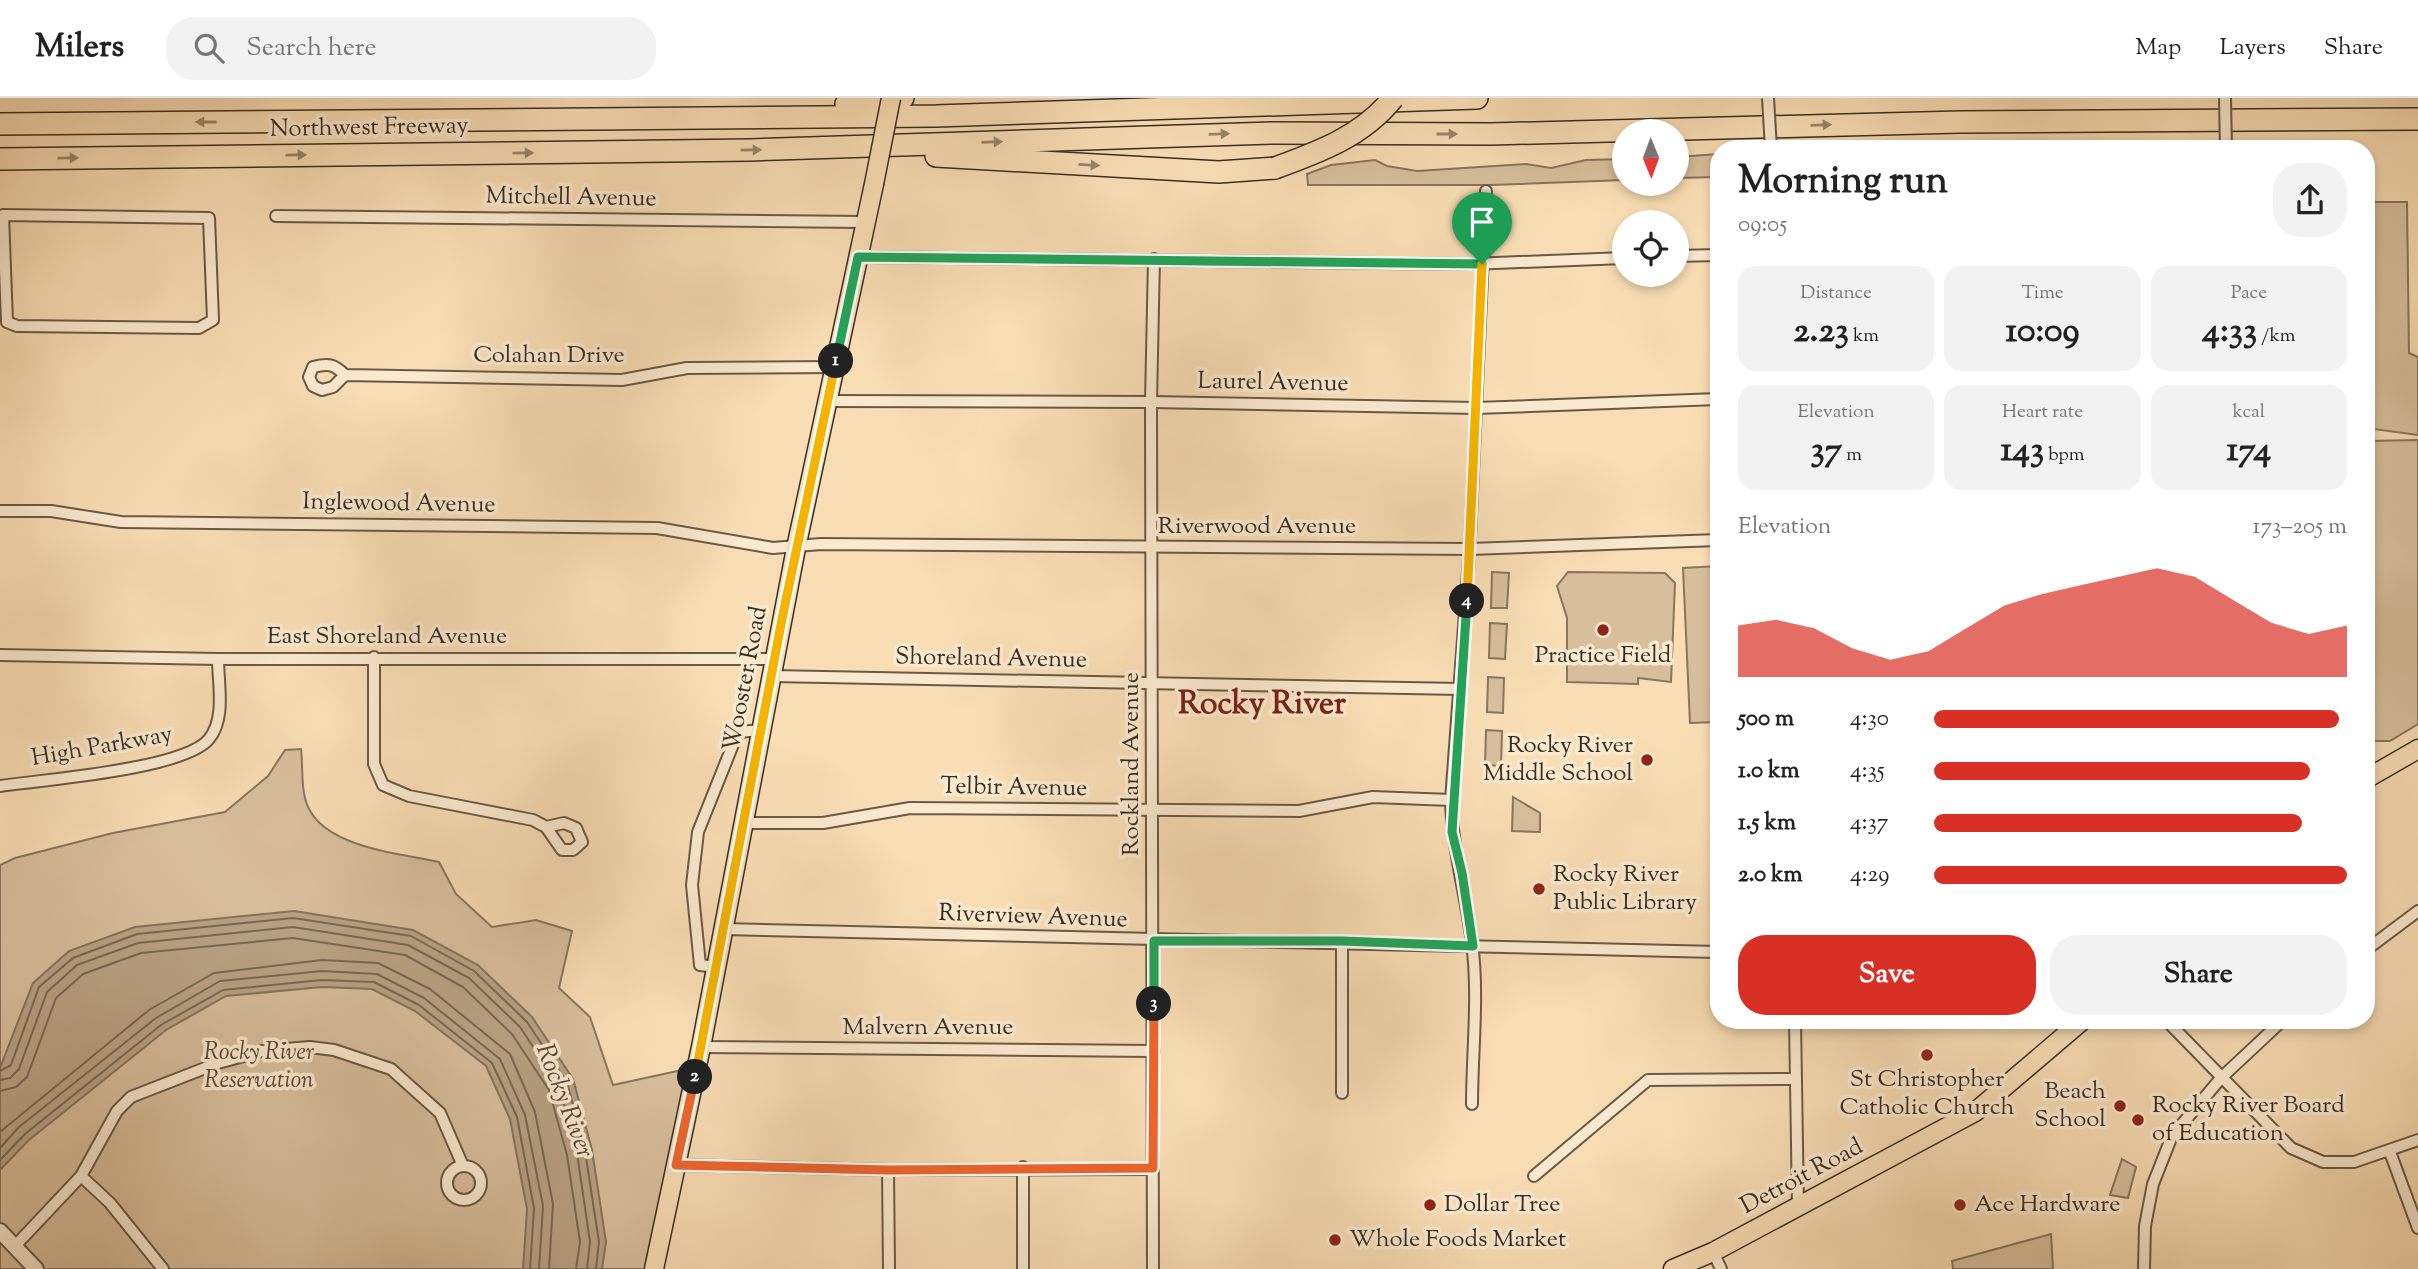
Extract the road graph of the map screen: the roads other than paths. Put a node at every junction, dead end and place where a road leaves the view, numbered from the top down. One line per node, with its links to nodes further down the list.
1 (891, 98): 17 (main road, Wooster Road, bridge)
2 (902, 98): 7 (highway)
3 (1393, 98): 12 (highway, one-way to 3, bridge)
4 (1477, 98): 7 (highway, Northwest Freeway)
5 (1768, 98): 10 (street, bridge)
6 (2225, 98): 11 (street, bridge)
7 (740, 116): 9 (highway, Northwest Freeway, one-way to 9)
8 (2418, 119): 12 (highway, Northwest Freeway, one-way to 8)
9 (0, 124)
10 (1770, 140)
11 (2226, 140)
12 (801, 149): 13 (highway, Northwest Freeway, one-way to 12)
13 (0, 159)
14 (1486, 191): 23 (street)
15 (2, 215): 15 (street)
16 (276, 216): 17 (street, Mitchell Avenue)
17 (865, 222): 20 (main road, Wooster Road)
18 (1710, 255): 19 (street)
19 (1689, 256)
20 (858, 257): 21 (street); 24 (main road, Wooster Road)
21 (1153, 259): 23 (street); 28 (street, Rockland Avenue)
22 (1612, 259): 23 (street)
23 (1482, 264): 29 (street)
24 (835, 367): 25 (street, Colahan Drive); 27 (main road, Wooster Road)
25 (345, 375)
26 (1710, 399): 29 (street, Laurel Avenue)
27 (828, 401): 28 (street, Laurel Avenue); 33 (main road, Wooster Road)
28 (1151, 402): 29 (street, Laurel Avenue); 32 (street, Rockland Avenue)
29 (1476, 408): 34 (street)
30 (0, 511): 33 (street, Inglewood Avenue)
31 (1710, 540): 34 (street, Riverwood Avenue)
32 (1153, 547): 33 (street, Riverwood Avenue); 34 (street, Riverwood Avenue); 39 (street, Rockland Avenue)
33 (796, 548): 38 (main road, Wooster Road)
34 (1470, 549): 40 (street)
35 (0, 655): 37 (street, East Shoreland Avenue)
36 (374, 657): 37 (street, East Shoreland Avenue); 38 (street, East Shoreland Avenue); 48 (street)
37 (218, 659): 44 (street, High Parkway)
38 (773, 667): 39 (street, Shoreland Avenue); 41 (main road, Wooster Road)
39 (1153, 683): 40 (street, Shoreland Avenue); 46 (street, Rockland Avenue)
40 (1461, 689): 45 (street)
41 (762, 730): 47 (main road, Wooster Road); 56 (street)
42 (2418, 748): 43 (main road)
43 (2375, 774)
44 (0, 786)
45 (1451, 800): 46 (street, Telbir Avenue); 54 (street)
46 (1153, 811): 47 (street, Telbir Avenue); 51 (street, Rockland Avenue)
47 (745, 822): 50 (main road, Wooster Road)
48 (546, 827)
49 (2418, 911): 53 (street)
50 (724, 929): 51 (street, Riverview Avenue); 56 (main road, Wooster Road)
51 (1154, 941): 52 (street, Riverview Avenue); 62 (street, Rockland Avenue)
52 (1342, 941): 54 (street, Riverview Avenue); 65 (street)
53 (2375, 943)
54 (1473, 946): 55 (street, Riverview Avenue); 66 (street)
55 (1710, 952)
56 (716, 967): 61 (main road, Wooster Road)
57 (1795, 1029): 64 (street)
58 (2072, 1029): 76 (main road, Detroit Road)
59 (2175, 1029): 63 (street)
60 (2273, 1029): 63 (street)
61 (701, 1047): 62 (street, Malvern Avenue); 69 (main road, Wooster Road)
62 (1154, 1051): 72 (street, Rockland Avenue)
63 (2221, 1077): 68 (street); 89 (street)
64 (1796, 1079): 75 (street); 76 (street)
65 (1342, 1093)
66 (1472, 1104)
67 (2418, 1140): 68 (street)
68 (2390, 1152): 77 (street)
69 (676, 1165): 73 (street); 83 (main road, Wooster Road)
70 (463, 1166): 74 (street)
71 (1023, 1167): 72 (street); 73 (street); 85 (street)
72 (1153, 1168): 86 (street, Rockland Avenue)
73 (888, 1170): 84 (street)
74 (81, 1176): 79 (street); 82 (street)
75 (1534, 1176)
76 (1798, 1207): 80 (main road, Detroit Road)
77 (2418, 1228)
78 (0, 1231): 79 (street)
79 (15, 1246): 81 (street)
80 (1713, 1252): 87 (main road, Detroit Road); 88 (street)
81 (36, 1269)
82 (163, 1269)
83 (654, 1269)
84 (889, 1269)
85 (1023, 1269)
86 (1153, 1269)
87 (1673, 1269)
88 (1720, 1269)
89 (2144, 1269)

